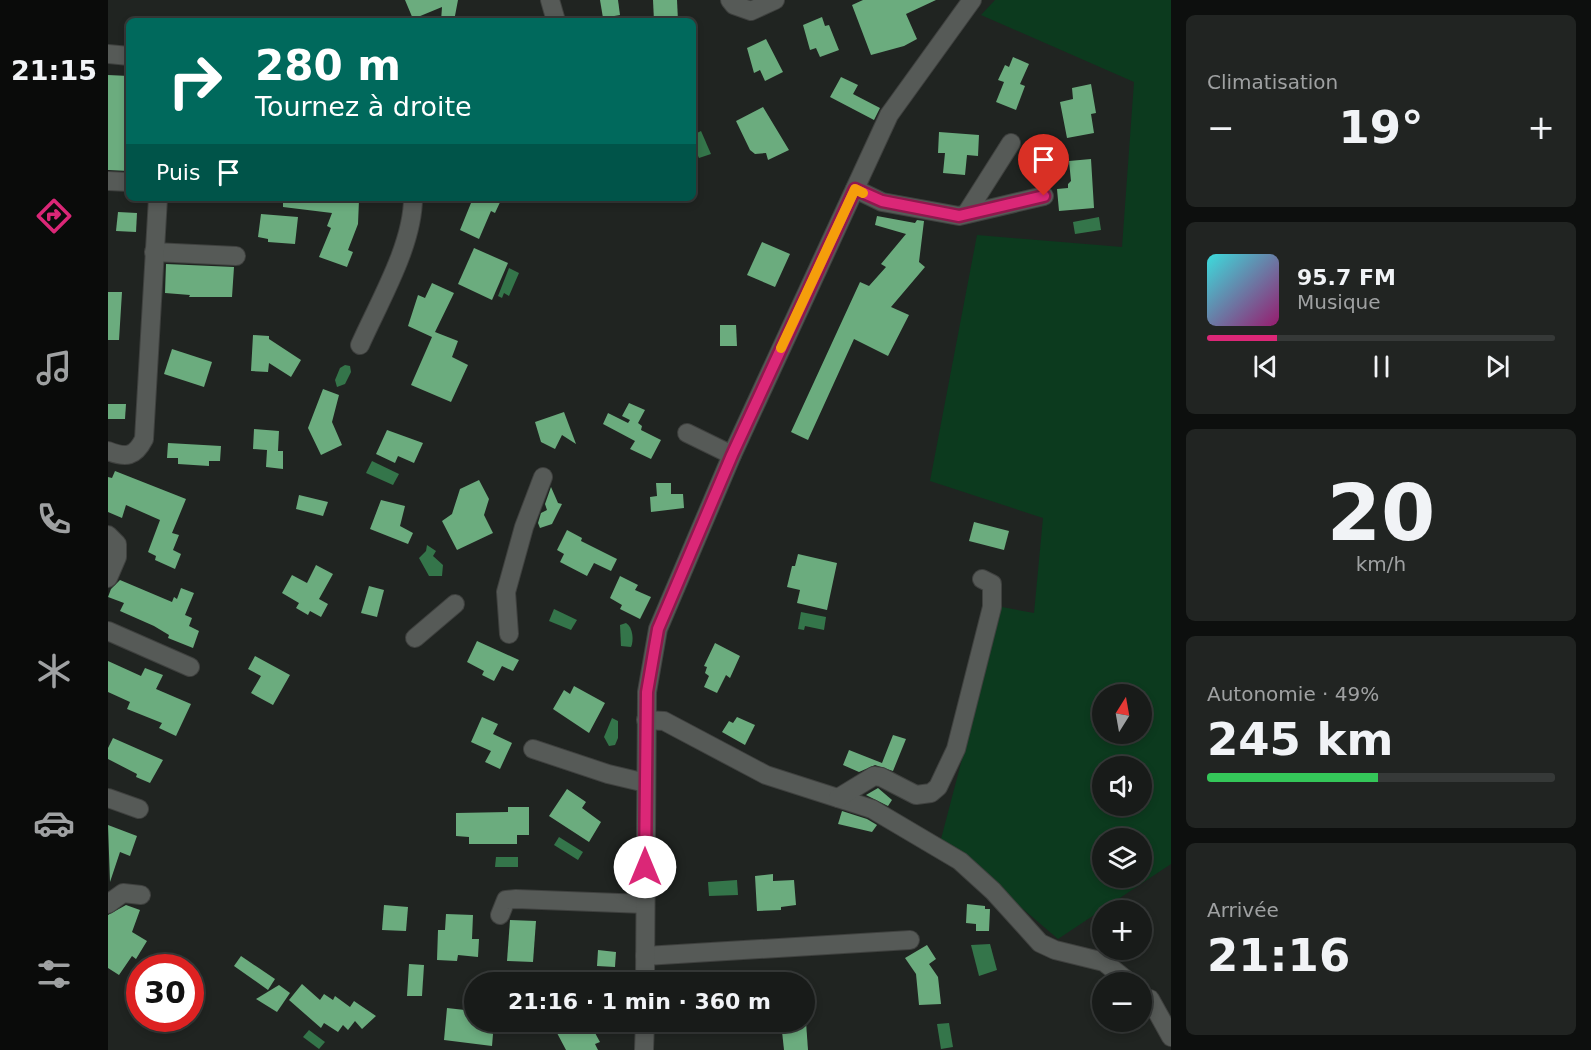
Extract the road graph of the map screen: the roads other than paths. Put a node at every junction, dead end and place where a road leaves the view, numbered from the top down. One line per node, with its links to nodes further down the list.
1 (550, 0): 5 (street)
2 (730, 0): 3 (street)
3 (775, 0)
4 (972, 0): 11 (street)
5 (555, 18)
6 (108, 54): 7 (street)
7 (126, 56)
8 (1011, 143): 15 (street)
9 (108, 181): 10 (street)
10 (126, 182)
11 (855, 189): 15 (street); 21 (street)
12 (1044, 196): 15 (street)
13 (158, 201): 16 (street)
14 (412, 201): 18 (street)
15 (966, 214)
16 (154, 252): 17 (street); 20 (street)
17 (236, 256)
18 (360, 345)
19 (687, 433): 21 (street)
20 (108, 451)
21 (732, 455): 31 (street)
22 (543, 477): 28 (street)
23 (108, 535): 24 (street)
24 (108, 578)
25 (982, 579): 35 (street)
26 (455, 604): 29 (street)
27 (108, 631): 30 (street)
28 (509, 634)
29 (415, 638)
30 (190, 668)
31 (646, 720): 33 (street); 35 (street)
32 (533, 749): 33 (street)
33 (646, 783): 39 (street)
34 (108, 798): 36 (street)
35 (838, 798): 44 (street)
36 (139, 809)
37 (141, 895): 38 (street)
38 (108, 904)
39 (645, 904): 40 (street); 42 (street)
40 (500, 915)
41 (910, 940): 42 (street)
42 (645, 956): 43 (street)
43 (645, 972)
44 (1116, 972)
45 (1152, 1000): 47 (street)
46 (1152, 1006): 49 (street)
47 (1171, 1011)
48 (645, 1032): 50 (street)
49 (1171, 1037)
50 (644, 1050)

